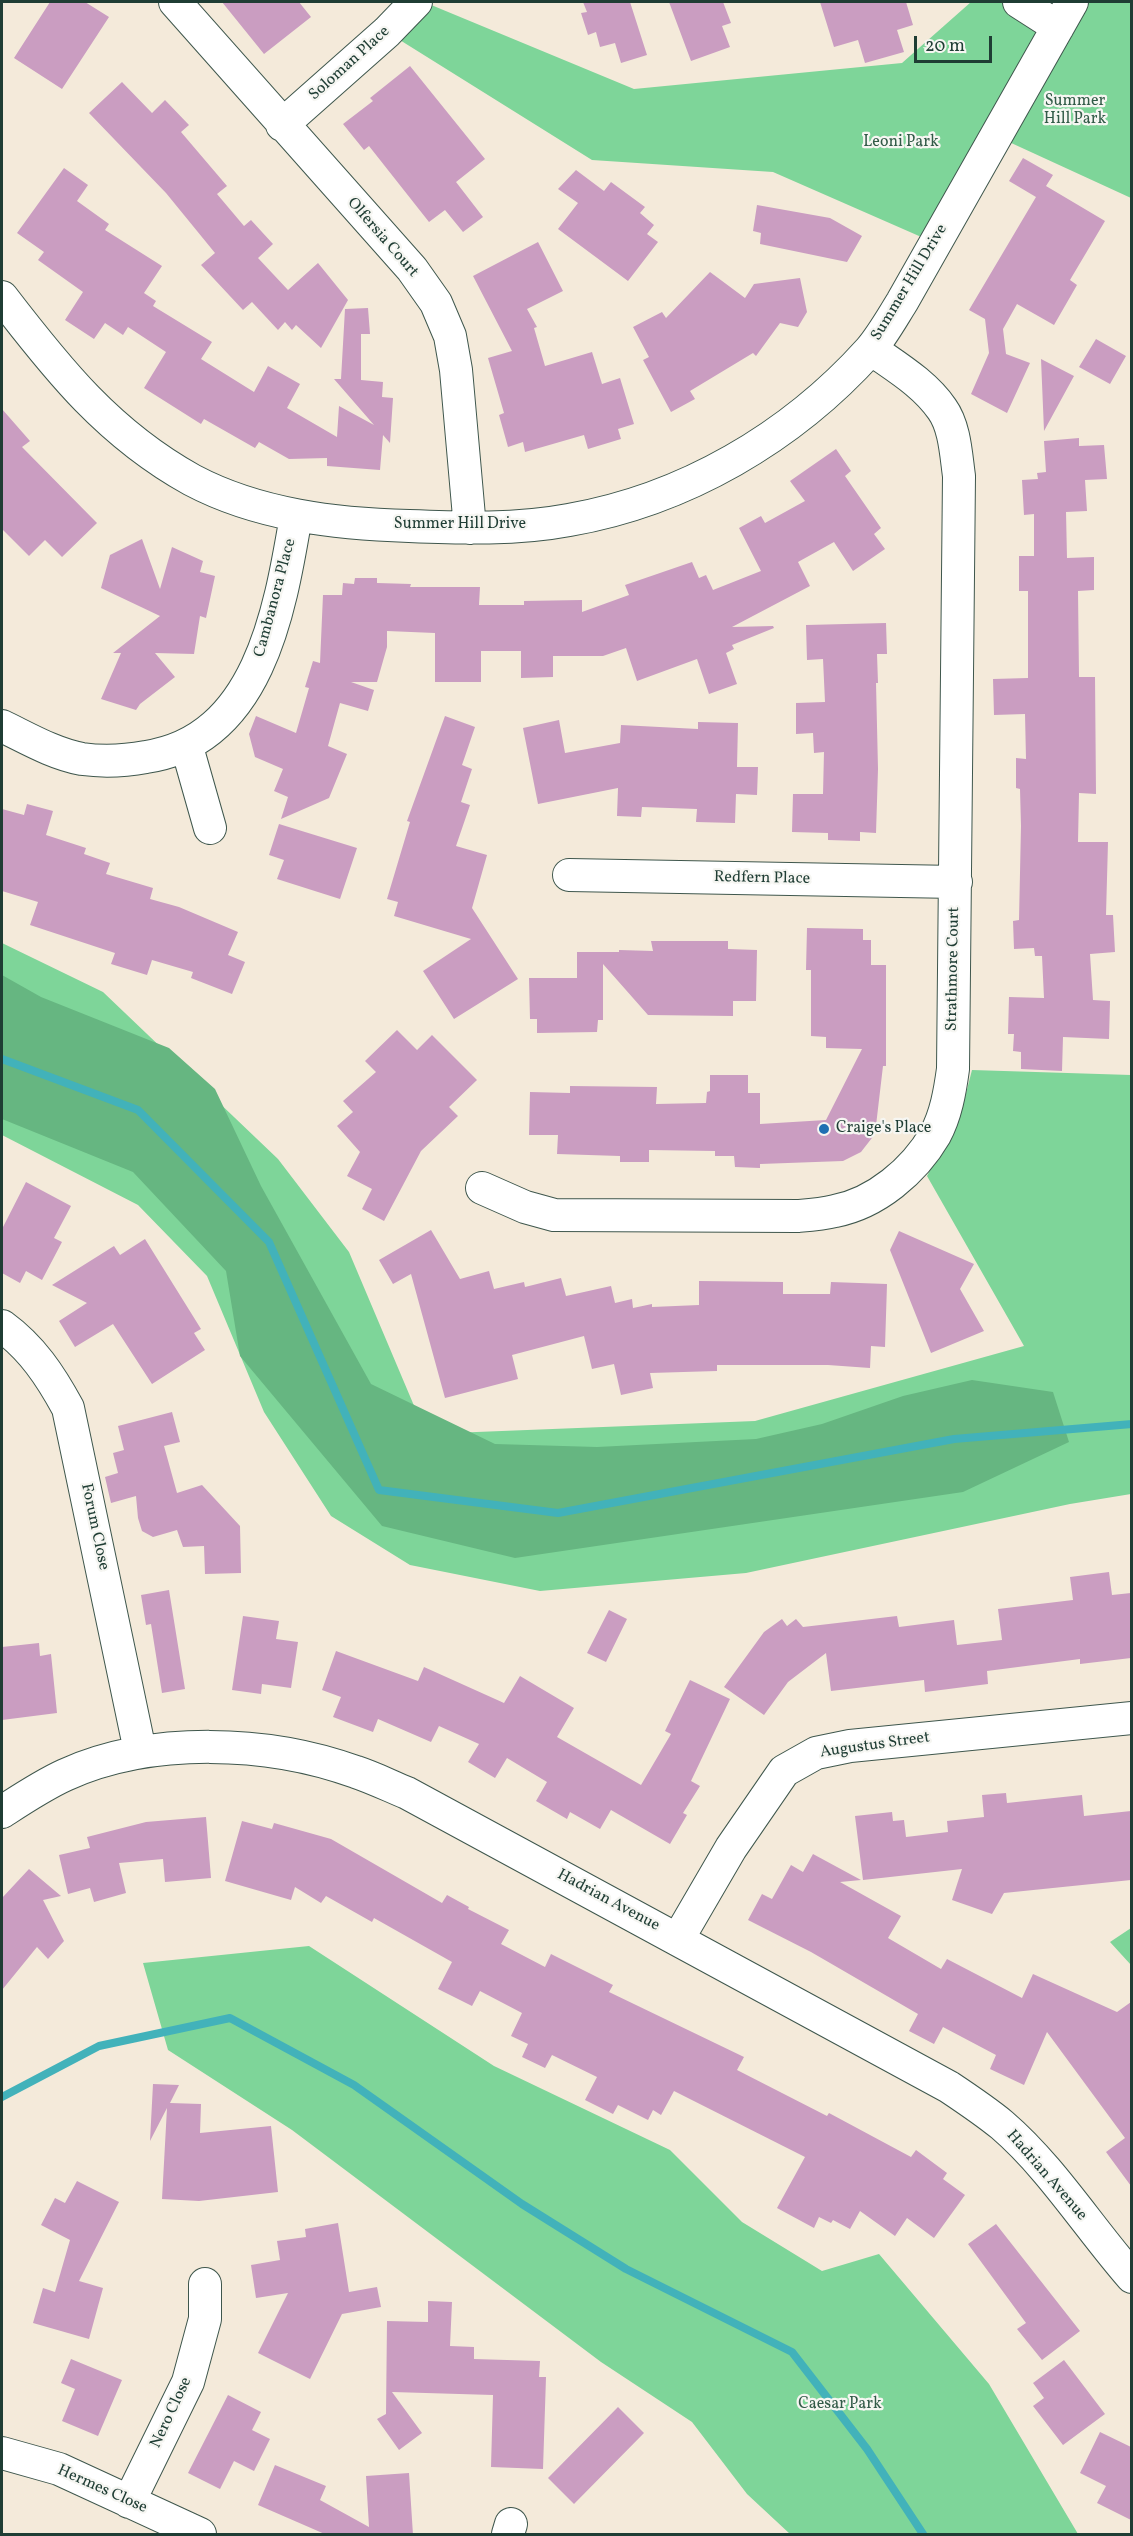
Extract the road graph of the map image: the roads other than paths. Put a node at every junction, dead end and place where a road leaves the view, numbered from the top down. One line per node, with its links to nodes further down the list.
1 (176, 2): 5 (street, Olfersia Court)
2 (416, 2): 5 (street, Soloman Place)
3 (1019, 2): 4 (street)
4 (1065, 14): 7 (street, Summer Hill Drive)
5 (282, 125): 9 (street, Olfersia Court)
6 (2, 297): 8 (street, Summer Hill Drive)
7 (871, 349): 9 (street, Summer Hill Drive); 14 (street, Strathmore Court)
8 (296, 516): 9 (street, Summer Hill Drive); 11 (street, Cambanora Place)
9 (470, 528)
10 (2, 726): 11 (street, Cambanora Place)
11 (187, 747): 12 (street)
12 (210, 828)
13 (569, 875): 14 (street, Redfern Place)
14 (956, 882): 15 (street, Strathmore Court)
15 (482, 1188)
16 (2, 1326): 18 (street, Forum Close)
17 (1131, 1718): 20 (street, Augustus Street)
18 (140, 1751): 19 (street, Hadrian Avenue); 20 (street, Hadrian Avenue)
19 (2, 1812)
20 (678, 1939): 21 (street, Hadrian Avenue)
21 (1131, 2277)
22 (205, 2284): 24 (street, Nero Close)
23 (2, 2453): 24 (street, Hermes Close)
24 (129, 2502): 25 (street, Hermes Close)
25 (200, 2535)

